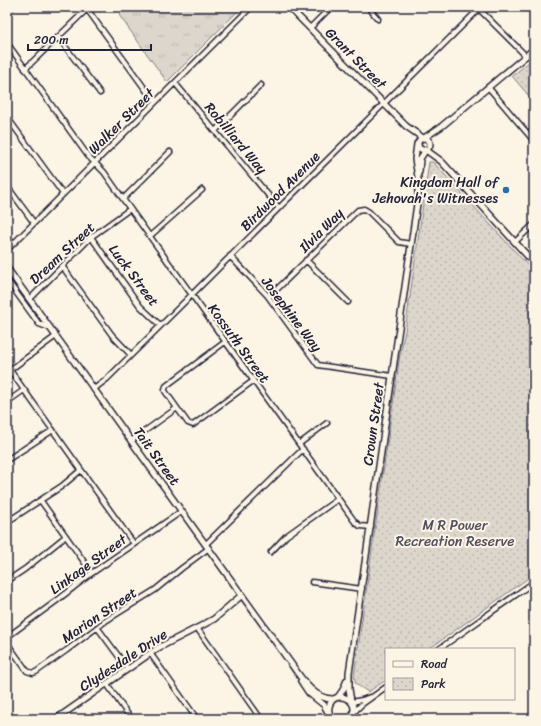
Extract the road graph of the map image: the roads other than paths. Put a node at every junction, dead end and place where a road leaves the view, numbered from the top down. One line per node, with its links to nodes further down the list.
1 (11, 7): 8 (street)
2 (251, 7): 16 (street, Walker Street)
3 (289, 7): 10 (street, Grant Street)
4 (331, 7): 10 (street)
5 (368, 7): 9 (street)
6 (88, 8): 11 (street); 20 (street)
7 (479, 8): 14 (street); 21 (street, Birdwood Avenue)
8 (7, 11)
9 (378, 19)
10 (310, 28): 21 (street, Grant Street)
11 (58, 37): 15 (street); 19 (street)
12 (7, 43): 15 (street, Kossuth Street)
13 (534, 49): 14 (street)
14 (526, 56): 18 (street)
15 (26, 69): 33 (street, Kossuth Street)
16 (175, 83): 20 (street, Walker Street); 25 (street, Robilliard Way)
17 (262, 85): 25 (street)
18 (488, 87): 24 (street); 27 (street)
19 (100, 93)
20 (156, 101): 33 (street, Walker Street)
21 (384, 103): 23 (street, Grant Street); 39 (street, Birdwood Avenue)
22 (7, 117): 37 (street)
23 (406, 126): 26 (street, Grant Street); 29 (street, Grant Street)
24 (442, 126): 26 (street); 28 (street)
25 (215, 131): 39 (street, Robilliard Way)
26 (424, 138): 28 (street); 29 (street)
27 (534, 142)
28 (430, 143): 30 (street); 32 (street)
29 (417, 144): 30 (street); 34 (street, Crown Street)
30 (426, 150): 32 (street); 34 (street, Crown Street)
31 (170, 152): 38 (street)
32 (441, 161): 45 (street)
33 (95, 163): 37 (street, Walker Street); 38 (street, Kossuth Street)
34 (418, 177): 46 (street, Crown Street)
35 (7, 186): 41 (street)
36 (202, 190): 43 (street)
37 (63, 194): 41 (street, Walker Street)
38 (123, 199): 40 (street, Kossuth Street)
39 (279, 208): 48 (street, Birdwood Avenue)
40 (130, 209): 43 (street, Kossuth Street); 44 (street, Dream Street)
41 (34, 223): 47 (street, Walker Street)
42 (534, 224): 45 (street)
43 (150, 236): 54 (street, Kossuth Street)
44 (91, 237): 51 (street, Dream Street); 58 (street, Luck Street)
45 (515, 242): 50 (street)
46 (411, 244): 49 (street, Ilvia Way); 64 (street, Crown Street)
47 (7, 250)
48 (230, 256): 54 (street, Birdwood Avenue); 55 (street, Josephine Way)
49 (306, 260): 55 (street, Ilvia Way); 57 (street)
50 (534, 263)
51 (62, 266): 56 (street, Dream Street); 62 (street)
52 (7, 268): 56 (street, Tait Street)
53 (7, 280): 59 (street)
54 (192, 295): 58 (street, Birdwood Avenue); 61 (street, Kossuth Street)
55 (269, 297): 64 (street, Josephine Way)
56 (30, 299): 59 (street, Tait Street)
57 (348, 302)
58 (160, 326): 62 (street, Birdwood Avenue)
59 (50, 328): 60 (street, Tait Street)
60 (56, 336): 63 (street); 66 (street, Tait Street)
61 (225, 342): 65 (street, Kossuth Street); 69 (street)
62 (131, 355): 66 (street, Birdwood Avenue)
63 (8, 368): 67 (street)
64 (392, 376): 81 (street, Crown Street)
65 (253, 381): 69 (street); 73 (street, Kossuth Street)
66 (94, 389): 72 (street, Tait Street)
67 (24, 390): 68 (street); 71 (street)
68 (7, 402)
69 (177, 408): 72 (street)
70 (327, 423): 73 (street)
71 (53, 430): 75 (street); 76 (street)
72 (131, 441): 79 (street, Tait Street)
73 (298, 444): 74 (street, Kossuth Street)
74 (303, 449): 77 (street, Kossuth Street); 84 (street, Marion Street)
75 (7, 460)
76 (81, 470): 78 (street); 83 (street)
77 (338, 499): 81 (street, Kossuth Street); 85 (street)
78 (41, 501): 80 (street); 82 (street)
79 (182, 511): 83 (street, Linkage Street); 84 (street, Tait Street)
80 (7, 522)
81 (371, 527): 90 (street, Crown Street)
82 (66, 536): 86 (street); 87 (street)
83 (134, 544): 86 (street, Linkage Street)
84 (208, 546): 91 (street, Tait Street); 92 (street, Marion Street)
85 (271, 552)
86 (92, 573): 94 (street, Linkage Street)
87 (7, 581)
88 (312, 582): 90 (street)
89 (534, 582): 96 (street)
90 (362, 589): 100 (street, Crown Street)
91 (242, 595): 93 (street, Clydesdale Drive); 98 (street, Tait Street)
92 (97, 627): 95 (street, Marion Street); 99 (street)
93 (197, 628): 97 (street, Clydesdale Drive); 113 (street)
94 (7, 636)
95 (7, 643)
96 (440, 648)
97 (150, 653): 99 (street, Clydesdale Drive); 112 (street)
98 (287, 658): 104 (street, Tait Street); 108 (street, Tait Street)
99 (128, 669): 101 (street, Clydesdale Drive)
100 (349, 673): 104 (street, Crown Street); 105 (street, Crown Street)
101 (106, 684): 107 (street, Clydesdale Drive); 111 (street)
102 (385, 688): 103 (street)
103 (379, 692): 105 (street); 106 (street)
104 (336, 698): 105 (street, Tait Street); 108 (street, Crown Street)
105 (351, 701): 106 (street, Crown Street)
106 (354, 712): 114 (street)
107 (63, 714): 109 (street, Clydesdale Drive); 110 (street)
108 (331, 717)
109 (56, 719)
110 (67, 719)
111 (131, 719)
112 (198, 719)
113 (261, 719)
114 (350, 719)

